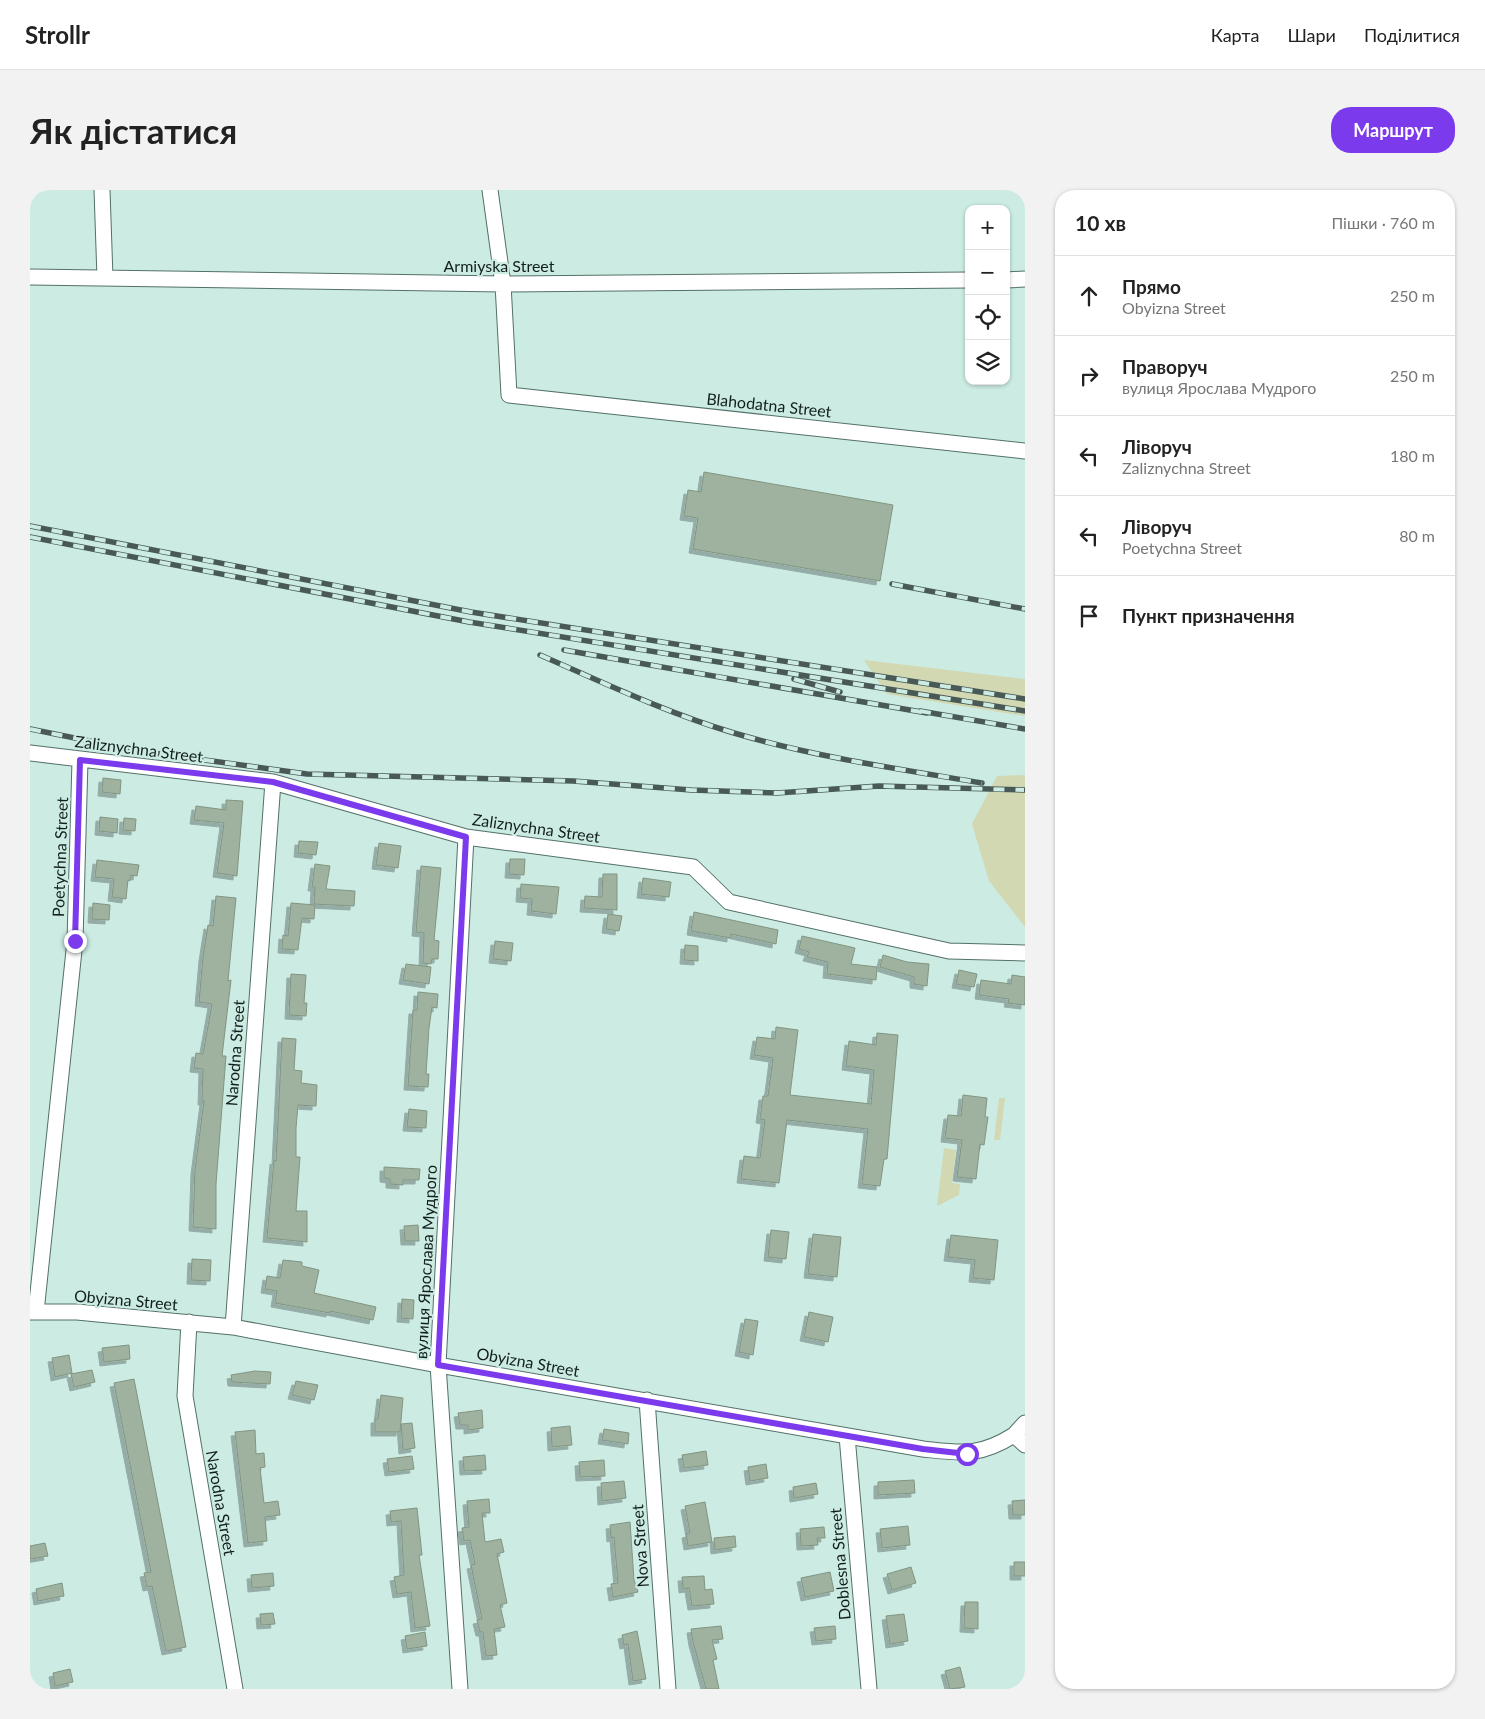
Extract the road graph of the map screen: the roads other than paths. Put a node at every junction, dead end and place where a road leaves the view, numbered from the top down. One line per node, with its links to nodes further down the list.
1 (102, 190): 4 (street)
2 (490, 190): 8 (street)
3 (30, 277): 4 (street, Armiyska Street)
4 (105, 278): 8 (street, Armiyska Street)
5 (1025, 279): 7 (street)
6 (965, 280): 8 (street, Armiyska Street)
7 (1010, 280)
8 (503, 284): 9 (street, Blahodatna Street)
9 (1025, 451)
10 (30, 753): 11 (street, Zaliznychna Street)
11 (80, 760): 12 (street, Zaliznychna Street); 15 (street, Poetychna Street)
12 (273, 782): 13 (street, Zaliznychna Street); 17 (street, Narodna Street)
13 (466, 837): 14 (street, Zaliznychna Street); 18 (street, вулиця Ярослава Мудрого)
14 (1025, 953)
15 (33, 1312): 16 (street, Obyizna Street)
16 (188, 1322): 17 (street, Obyizna Street); 23 (street, Narodna Street)
17 (233, 1327): 18 (street, Obyizna Street)
18 (438, 1365): 19 (street, Obyizna Street); 24 (street, вулиця Ярослава Мудрого)
19 (647, 1400): 21 (street, Obyizna Street); 25 (street, Nova Street)
20 (1025, 1423): 22 (street, Obyizna Street)
21 (847, 1436): 22 (street, Obyizna Street); 26 (street, Doblesna Street)
22 (1020, 1440)
23 (235, 1689)
24 (460, 1689)
25 (668, 1689)
26 (869, 1689)

